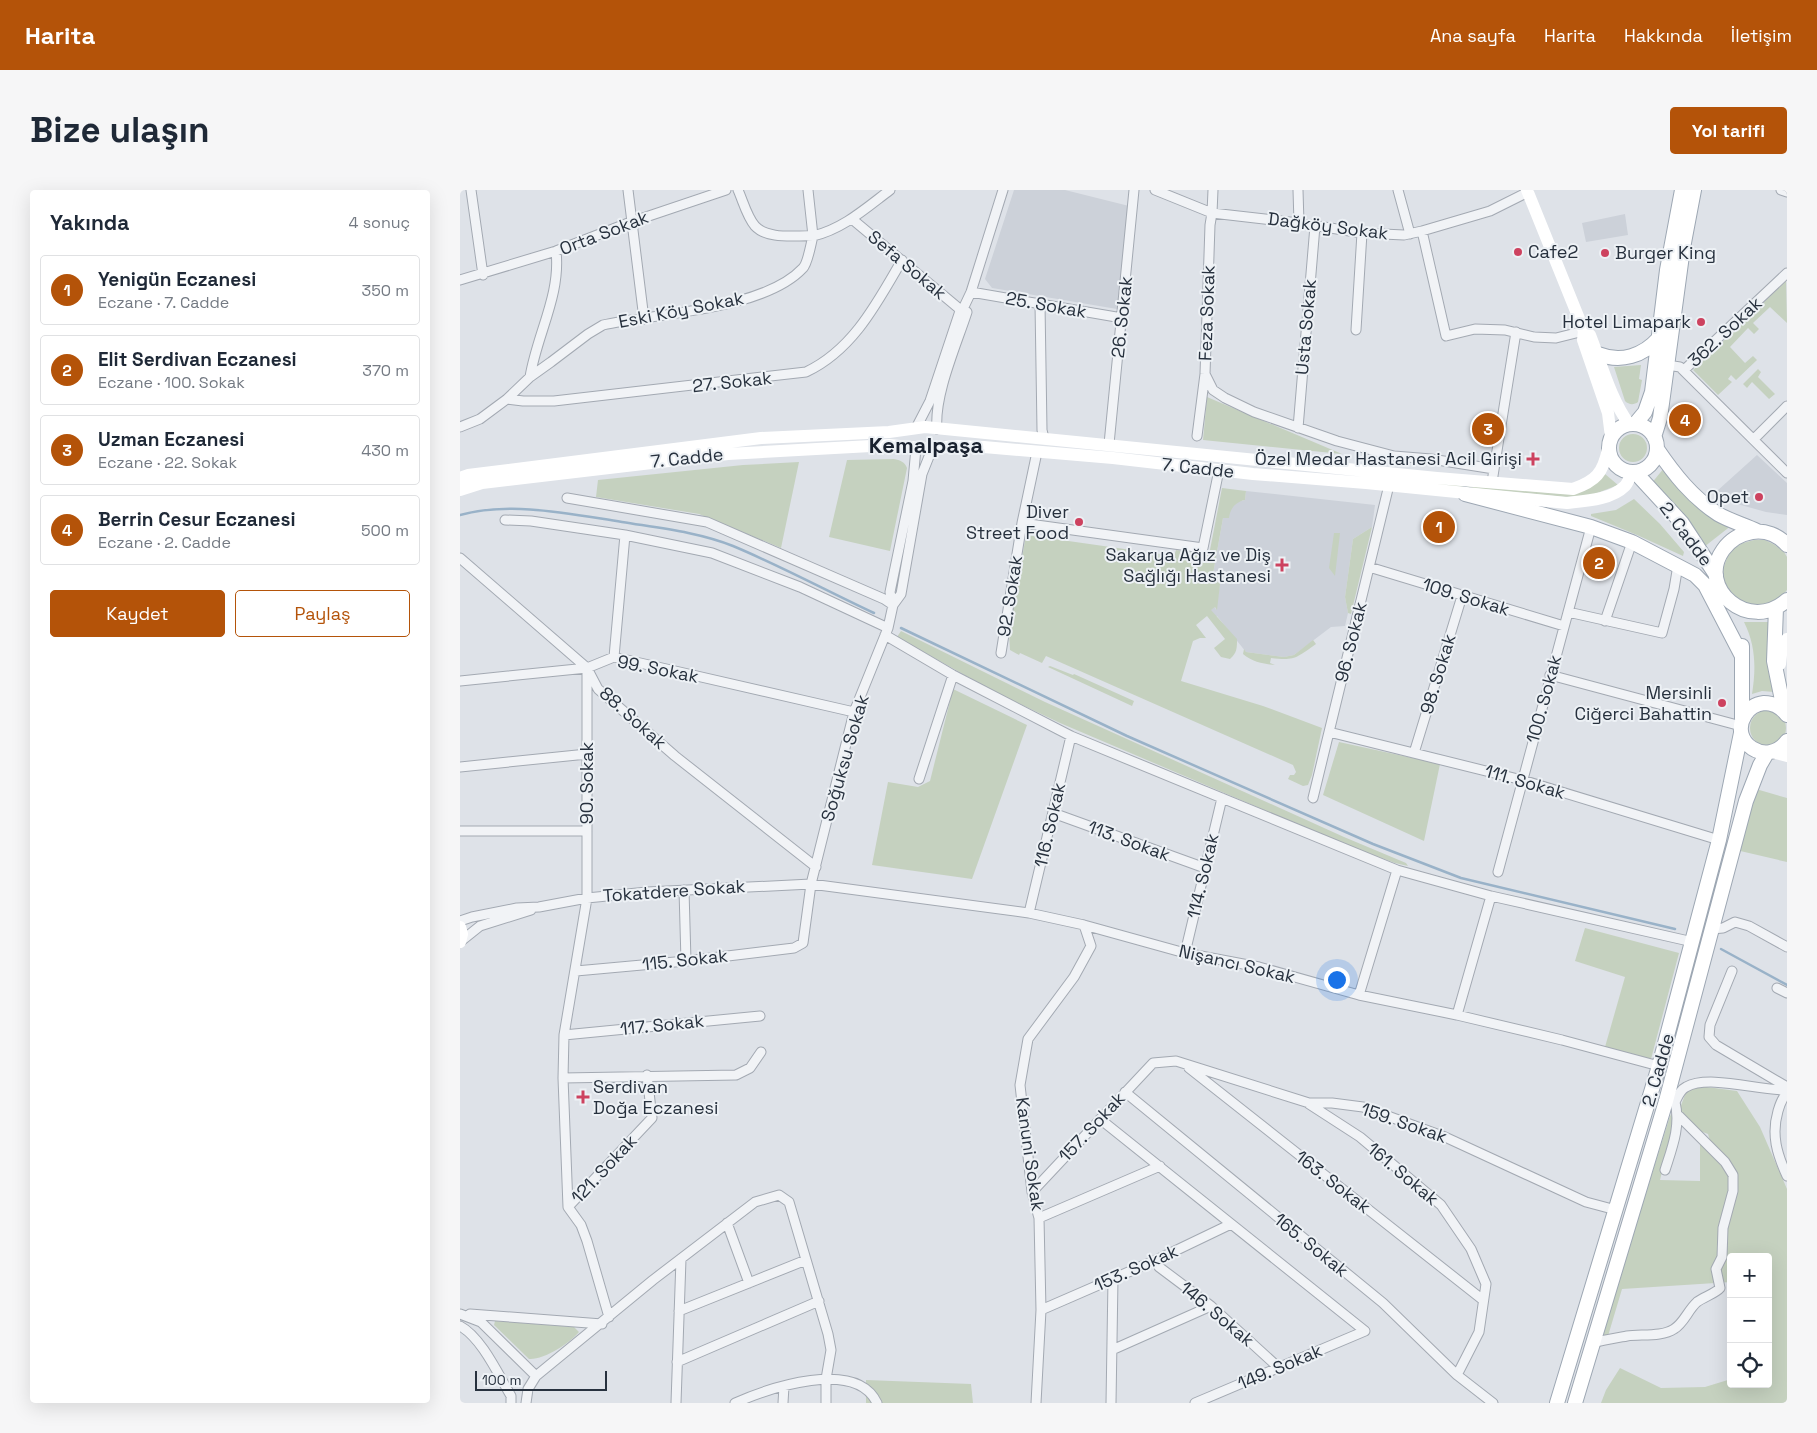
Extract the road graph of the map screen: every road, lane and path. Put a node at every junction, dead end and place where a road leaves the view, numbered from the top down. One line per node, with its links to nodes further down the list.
1 (471, 190): 31 (street)
2 (628, 190): 21 (street)
3 (726, 190): 17 (street, Orta Sokak)
4 (738, 190): 27 (street)
5 (808, 190): 27 (street)
6 (890, 190): 20 (street)
7 (1003, 190): 33 (street)
8 (1134, 190): 36 (street, 26. Sokak)
9 (1155, 190): 19 (street, Dağköy Sokak)
10 (1213, 190): 19 (street, Feza Sokak)
11 (1298, 190): 22 (street)
12 (1398, 190): 26 (street)
13 (1682, 190): 41 (main road)
14 (1694, 190): 43 (main road)
15 (1782, 190): 18 (street)
16 (1527, 191): 24 (street, Dağköy Sokak); 39 (main road)
17 (709, 192): 21 (street, Orta Sokak)
18 (1787, 192)
19 (1212, 213): 22 (street, Dağköy Sokak); 45 (street, Feza Sokak)
20 (852, 219): 27 (street); 29 (street, Sefa Sokak)
21 (631, 222): 28 (street, Orta Sokak); 37 (street)
22 (1300, 223): 23 (street, Dağköy Sokak)
23 (1315, 226): 25 (street, Dağköy Sokak); 52 (street, Usta Sokak)
24 (1422, 231): 26 (street, Dağköy Sokak); 40 (street)
25 (1362, 233): 26 (street, Dağköy Sokak); 38 (street)
26 (1410, 234)
27 (813, 236): 37 (street, Eski Köy Sokak)
28 (556, 251): 31 (street, Orta Sokak); 46 (street)
29 (902, 260): 35 (street, Sefa Sokak); 47 (street, 27. Sokak)
30 (1787, 273): 44 (street, 362. Sokak)
31 (483, 275): 32 (street, Orta Sokak)
32 (460, 280)
33 (971, 292): 34 (street, 25. Sokak); 35 (street)
34 (1040, 304): 36 (street, 25. Sokak); 55 (street)
35 (962, 311): 51 (street); 53 (street)
36 (1122, 318): 59 (street, 26. Sokak)
37 (644, 319): 46 (street, Eski Köy Sokak)
38 (1356, 330)
39 (1584, 331): 40 (street); 42 (main road); 57 (main road)
40 (1516, 332): 63 (street)
41 (1659, 338): 42 (main road); 49 (main road)
42 (1598, 354): 49 (main road)
43 (1667, 364): 44 (street); 58 (main road)
44 (1684, 370): 56 (street)
45 (1205, 374): 52 (street); 54 (street, Feza Sokak)
46 (530, 376): 47 (street, Eski Köy Sokak)
47 (507, 399): 50 (street, Eski Köy Sokak)
48 (1787, 406): 56 (street)
49 (1632, 424): 57 (main road); 58 (main road)
50 (460, 427)
51 (916, 428): 53 (main road, 7. Cadde); 60 (main road); 67 (main road, 7. Cadde)
52 (1298, 428): 63 (street)
53 (937, 429): 55 (main road, 7. Cadde); 61 (main road)
54 (1197, 436)
55 (1044, 438): 59 (main road, 7. Cadde)
56 (1754, 439): 66 (street)
57 (1609, 443): 65 (main road); 68 (main road, 7. Cadde)
58 (1656, 443): 65 (main road); 76 (main road, 2. Cadde)
59 (1109, 444): 68 (main road, 7. Cadde)
60 (916, 448): 61 (main road, 7. Cadde); 70 (main road, 7. Cadde); 86 (street)
61 (932, 449): 62 (main road, 7. Cadde); 86 (street)
62 (1037, 452): 64 (main road, 7. Cadde); 74 (street, 92. Sokak)
63 (1494, 469): 68 (street)
64 (1219, 470): 69 (main road, 7. Cadde); 74 (street)
65 (1634, 472): 71 (main road, 7. Cadde); 83 (main road, 2. Cadde)
66 (1787, 473)
67 (460, 478)
68 (1492, 482)
69 (1389, 485): 71 (main road, 7. Cadde); 82 (street, 96. Sokak)
70 (460, 490)
71 (1465, 494): 75 (main road)
72 (567, 498): 86 (street)
73 (505, 520): 77 (street)
74 (1022, 523): 93 (street, 92. Sokak)
75 (1591, 527): 79 (main road); 88 (street, 100. Sokak)
76 (1757, 531): 78 (main road, 2. Cadde); 83 (main road)
77 (625, 534): 91 (street); 95 (street)
78 (1783, 539)
79 (1632, 542): 81 (main road); 89 (street)
80 (460, 558): 96 (street, 88. Sokak)
81 (1678, 565): 89 (street); 94 (main road)
82 (1369, 568): 84 (street, 109. Sokak); 104 (street, 96. Sokak)
83 (1716, 574): 85 (main road, 2. Cadde)
84 (1462, 596): 90 (street, 109. Sokak); 108 (street, 98. Sokak)
85 (1724, 596): 87 (main road); 94 (main road, 2. Cadde)
86 (893, 604): 91 (street, Soğuksu Sokak)
87 (1783, 605): 99 (main road)
88 (1568, 612): 89 (street); 90 (street, 100. Sokak)
89 (1605, 621)
90 (1564, 626): 98 (street, 100. Sokak)
91 (887, 632): 97 (street); 101 (street, Soğuksu Sokak)
92 (1787, 639): 99 (main road)
93 (1001, 653)
94 (1742, 656): 103 (main road, 2. Cadde)
95 (614, 657): 96 (street, 99. Sokak); 101 (street, 99. Sokak)
96 (587, 668): 100 (street, 99. Sokak); 109 (street, 90. Sokak); 120 (street, 88. Sokak)
97 (952, 675): 105 (street); 112 (street)
98 (1550, 675): 103 (street); 113 (street, 100. Sokak)
99 (1778, 679): 102 (main road)
100 (460, 681)
101 (854, 712): 120 (street, Soğuksu Sokak)
102 (1785, 713): 103 (main road)
103 (1742, 726): 107 (main road); 119 (main road, 2. Cadde)
104 (1330, 732): 108 (street, 111. Sokak); 115 (street, 96. Sokak)
105 (1071, 736): 114 (street); 116 (street, 116. Sokak)
106 (1787, 741): 107 (main road)
107 (1770, 752): 110 (main road); 133 (main road, 2. Cadde)
108 (1414, 753): 113 (street, 111. Sokak)
109 (587, 754): 111 (street); 118 (street, 90. Sokak)
110 (1787, 756)
111 (460, 767)
112 (919, 779)
113 (1522, 780): 119 (street, 111. Sokak); 123 (street, 100. Sokak)
114 (1222, 798): 121 (street, 114. Sokak); 122 (street)
115 (1313, 798)
116 (1053, 814): 121 (street, 113. Sokak); 129 (street, 116. Sokak)
117 (460, 831): 118 (street)
118 (587, 831): 127 (street, 90. Sokak)
119 (1719, 840): 135 (main road, 2. Cadde)
120 (816, 867): 124 (street, Soğuksu Sokak)
121 (1205, 868): 138 (street, 114. Sokak)
122 (1397, 870): 126 (street); 144 (street)
123 (1498, 872)
124 (811, 884): 125 (street, Tokatdere Sokak); 129 (street, Nişancı Sokak); 137 (street, Soğuksu Sokak)
125 (684, 890): 127 (street, Tokatdere Sokak); 139 (street)
126 (1491, 896): 135 (street); 145 (street)
127 (587, 898): 128 (street, Tokatdere Sokak); 140 (street, 90. Sokak)
128 (538, 907): 130 (street, Tokatdere Sokak); 134 (street, Tokatdere Sokak)
129 (1029, 913): 131 (street, Nişancı Sokak)
130 (460, 921)
131 (1084, 925): 138 (street, Nişancı Sokak); 163 (street, Kanuni Sokak)
132 (460, 928): 134 (main road)
133 (1712, 929): 136 (street); 156 (main road, 2. Cadde)
134 (460, 942)
135 (1693, 942): 151 (main road, 2. Cadde)
136 (1786, 944)
137 (794, 948): 139 (street, 115. Sokak)
138 (1185, 953): 144 (street, Nişancı Sokak)
139 (686, 961): 140 (street, 115. Sokak)
140 (576, 970): 147 (street, 90. Sokak)
141 (1732, 971): 154 (street)
142 (1777, 988): 143 (street)
143 (1787, 993)
144 (1359, 995): 145 (street, Nişancı Sokak)
145 (1457, 1015): 151 (street, Nişancı Sokak)
146 (760, 1016): 147 (street, 117. Sokak)
147 (564, 1035): 153 (street, 90. Sokak)
148 (761, 1052): 152 (street)
149 (1153, 1062): 150 (street, 159. Sokak); 155 (street, 157. Sokak)
150 (1182, 1063): 157 (street, 159. Sokak); 174 (street, 163. Sokak)
151 (1659, 1066): 165 (main road, 2. Cadde)
152 (647, 1075): 153 (street); 164 (street, 121. Sokak)
153 (563, 1078): 164 (street, 90. Sokak)
154 (1787, 1090): 156 (street); 162 (street)
155 (1125, 1092): 159 (street, 157. Sokak); 187 (street, 165. Sokak)
156 (1671, 1101): 158 (street); 183 (main road, 2. Cadde)
157 (1309, 1104): 165 (street, 159. Sokak); 174 (street, 161. Sokak)
158 (1679, 1116): 161 (street); 183 (street)
159 (1100, 1118): 160 (street); 163 (street, 157. Sokak)
160 (1160, 1166): 166 (street); 168 (street)
161 (1665, 1170)
162 (1787, 1176)
163 (1032, 1192): 166 (street, Kanuni Sokak)
164 (568, 1207): 180 (street)
165 (1616, 1210): 202 (main road, 2. Cadde)
166 (1039, 1218): 177 (street, Kanuni Sokak)
167 (727, 1223): 169 (street); 170 (street); 173 (street)
168 (1231, 1224): 171 (street, 153. Sokak); 186 (street, 149. Sokak)
169 (681, 1259): 178 (street); 180 (street)
170 (806, 1260): 173 (street); 175 (street)
171 (1156, 1260): 172 (street, 153. Sokak); 176 (street, 146. Sokak)
172 (1113, 1279): 177 (street, 153. Sokak); 184 (street)
173 (749, 1283): 178 (street)
174 (1483, 1300): 187 (street, 161. Sokak)
175 (819, 1301): 185 (street); 189 (street)
176 (1211, 1306): 184 (street); 186 (street, 146. Sokak)
177 (1041, 1310): 198 (street, Kanuni Sokak)
178 (679, 1311): 185 (street)
179 (460, 1314): 181 (street); 188 (street)
180 (609, 1318): 181 (street)
181 (602, 1324): 188 (street)
182 (460, 1326): 191 (street)
183 (1592, 1342): 203 (main road, 2. Cadde)
184 (1112, 1350): 199 (street)
185 (677, 1362): 193 (street)
186 (1279, 1368): 200 (street, 149. Sokak)
187 (1457, 1375): 201 (street, 165. Sokak)
188 (536, 1376): 192 (street)
189 (826, 1379): 190 (street); 196 (street); 197 (street)
190 (784, 1386): 194 (street); 195 (street)
191 (511, 1403)
192 (526, 1403)
193 (676, 1403)
194 (735, 1403)
195 (783, 1403)
196 (826, 1403)
197 (877, 1403)
198 (1036, 1403)
199 (1110, 1403)
200 (1195, 1403)
201 (1493, 1403)
202 (1557, 1403)
203 (1574, 1403)

